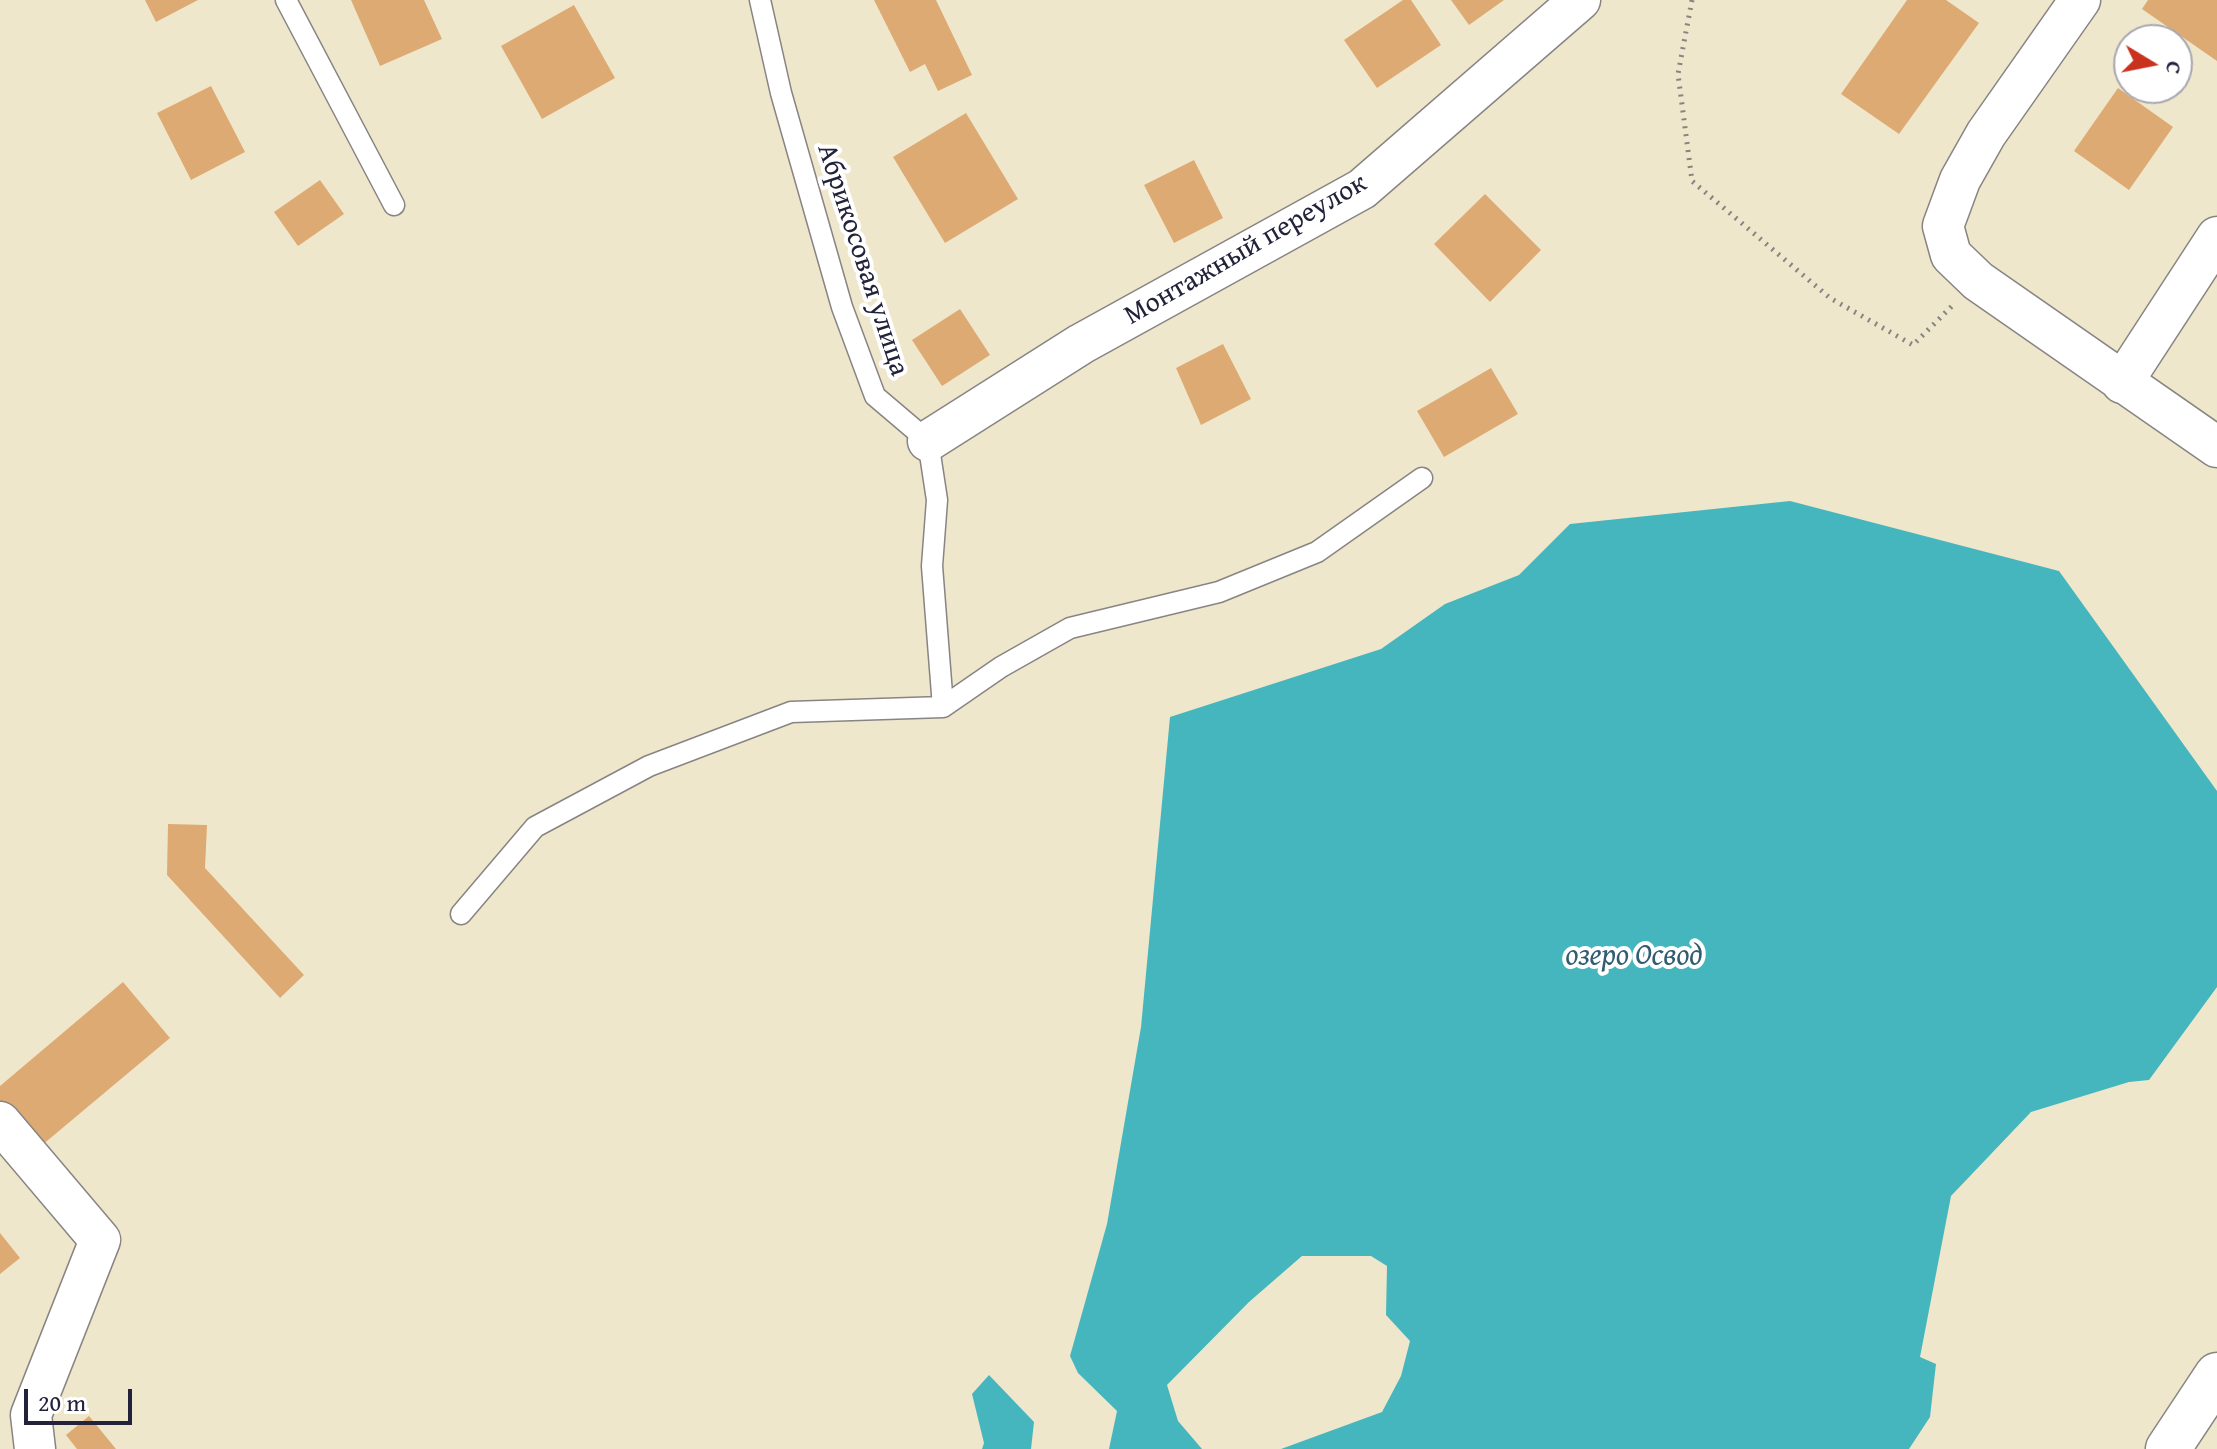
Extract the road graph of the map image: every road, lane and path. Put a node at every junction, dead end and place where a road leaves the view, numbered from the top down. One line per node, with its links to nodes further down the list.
1 (286, 0): 6 (lane)
2 (760, 0): 10 (lane, Абрикосовая улица)
3 (1580, 0): 10 (street, Монтажный переулок)
4 (1692, 0): 8 (path)
5 (2080, 0): 8 (street)
6 (394, 205)
7 (2217, 237): 9 (street)
8 (1978, 281): 9 (street)
9 (2122, 383): 11 (street)
10 (928, 441): 13 (lane)
11 (2217, 447)
12 (1422, 478): 13 (lane)
13 (943, 707): 14 (lane)
14 (461, 914)
15 (0, 1122): 17 (street)
16 (2217, 1375): 18 (highway)
17 (35, 1449)
18 (2168, 1449)

